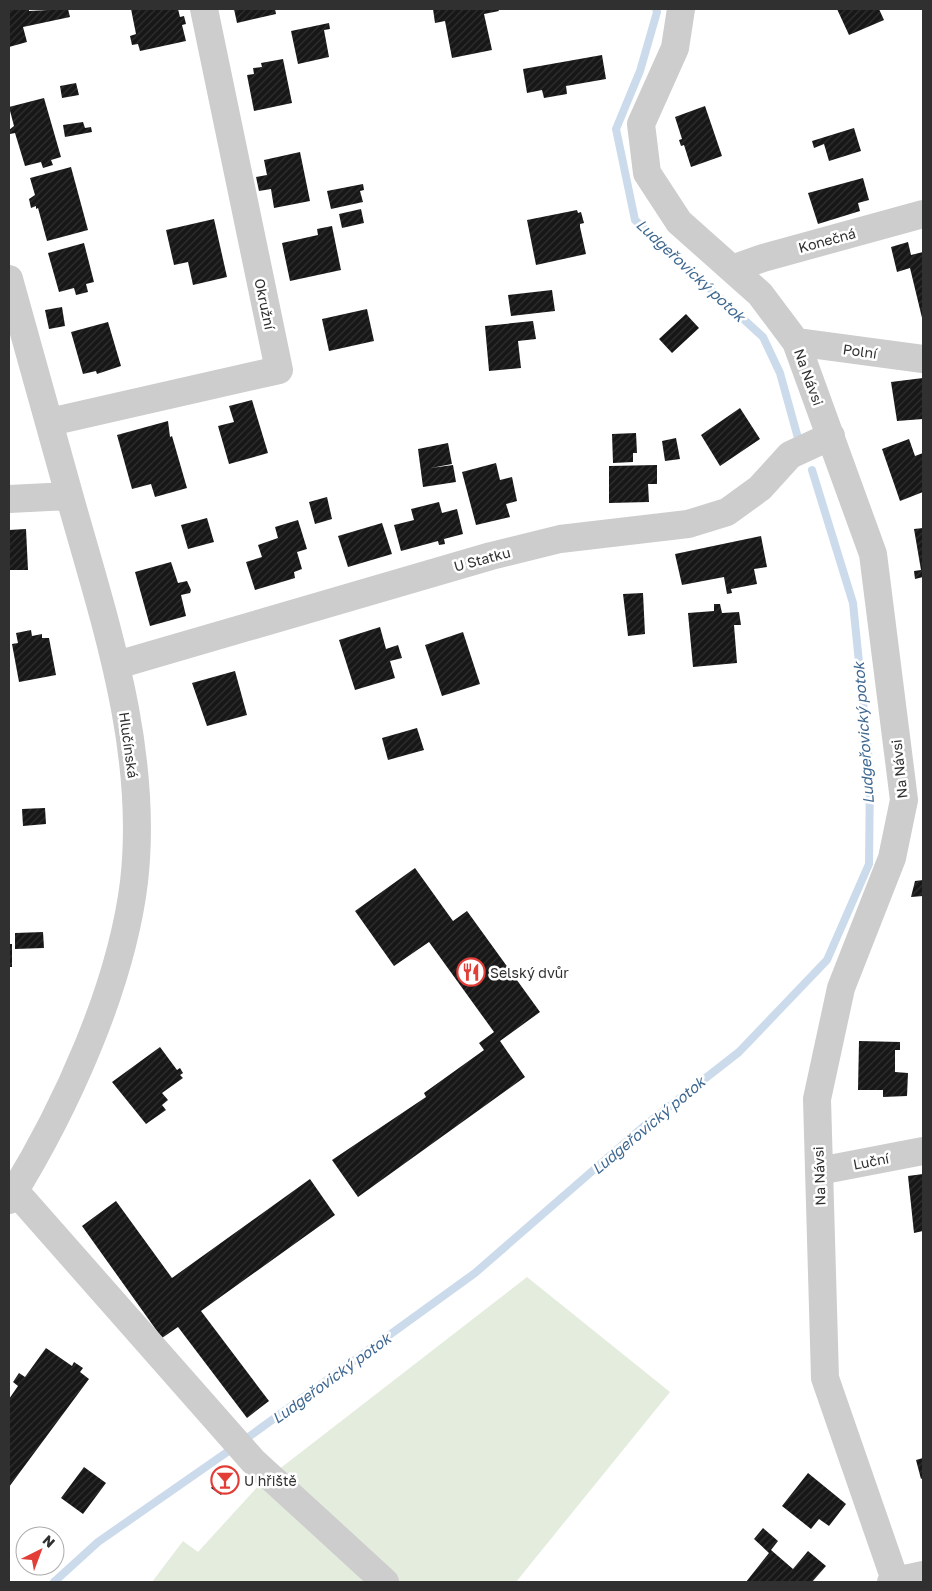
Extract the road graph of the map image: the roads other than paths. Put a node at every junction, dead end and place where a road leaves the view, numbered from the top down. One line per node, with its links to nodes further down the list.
1 (204, 9): 8 (street, Okružní)
2 (681, 9): 4 (street, Na Návsi)
3 (923, 214): 4 (street, Konečná)
4 (732, 269): 6 (street, Na Návsi)
5 (9, 279): 8 (street, Hlučínská)
6 (796, 342): 7 (street, Polní); 9 (street, Na Návsi)
7 (923, 359)
8 (50, 422): 10 (street, Hlučínská)
9 (831, 436): 12 (street, U Statku); 13 (street, Na Návsi)
10 (69, 496): 11 (street); 12 (street, Hlučínská)
11 (9, 499)
12 (117, 665): 16 (street, Hlučínská)
13 (913, 800): 15 (street, Na Návsi)
14 (923, 1151): 15 (street, Luční)
15 (819, 1171): 18 (street, Na Návsi)
16 (12, 1195): 19 (street)
17 (923, 1574): 18 (street)
18 (893, 1581)
19 (385, 1582)

